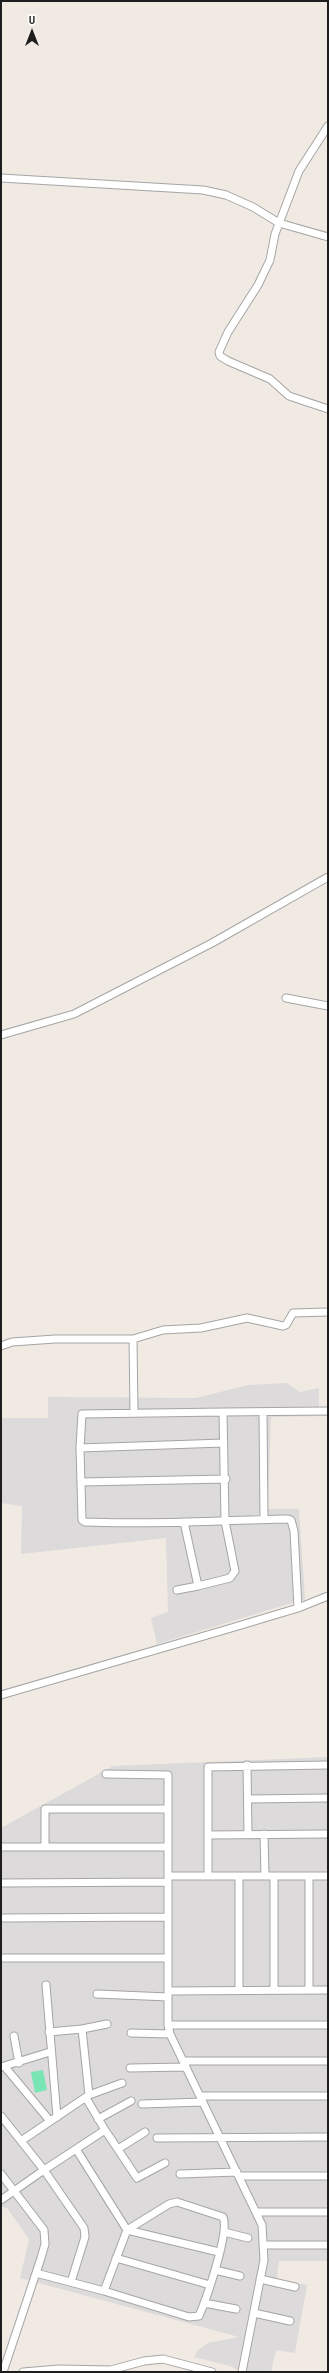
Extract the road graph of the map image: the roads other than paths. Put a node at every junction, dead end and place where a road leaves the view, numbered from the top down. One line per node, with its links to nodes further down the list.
1 (328, 126): 3 (street)
2 (1, 178): 3 (street)
3 (279, 223): 4 (street); 5 (street)
4 (328, 237)
5 (328, 409)
6 (328, 877): 9 (street)
7 (286, 998): 8 (street)
8 (328, 1006)
9 (1, 1035)
10 (328, 1312): 11 (street)
11 (133, 1339): 12 (street); 14 (street)
12 (1, 1346)
13 (328, 1411): 16 (street)
14 (134, 1412): 15 (street); 18 (street)
15 (223, 1412): 16 (street); 17 (street)
16 (263, 1412): 21 (street)
17 (223, 1443): 18 (street); 19 (street)
18 (80, 1448): 20 (street)
19 (226, 1478): 20 (street); 22 (street)
20 (81, 1482): 23 (street)
21 (264, 1519): 22 (street); 27 (street)
22 (225, 1521): 23 (street); 24 (street)
23 (184, 1522): 24 (street)
24 (198, 1586): 25 (street)
25 (177, 1590)
26 (328, 1596): 27 (street)
27 (298, 1608): 28 (street)
28 (1, 1694)
29 (247, 1765): 30 (street); 33 (street); 35 (street)
30 (328, 1765)
31 (106, 1774): 34 (street)
32 (328, 1798): 33 (street)
33 (248, 1799): 36 (street)
34 (168, 1809): 40 (street); 41 (street)
35 (209, 1834): 36 (street); 42 (street)
36 (248, 1834): 37 (street)
37 (264, 1834): 38 (street); 44 (street)
38 (328, 1834)
39 (1, 1847): 40 (street)
40 (45, 1847): 41 (street)
41 (168, 1847): 48 (street)
42 (208, 1876): 43 (street); 48 (street)
43 (239, 1876): 44 (street); 55 (street)
44 (265, 1876): 45 (street)
45 (274, 1876): 46 (street); 56 (street)
46 (309, 1876): 47 (street); 57 (street)
47 (328, 1876)
48 (168, 1879): 49 (street); 50 (street)
49 (1, 1883)
50 (168, 1917): 51 (street); 53 (street)
51 (1, 1918)
52 (1, 1958): 53 (street)
53 (168, 1958): 60 (street)
54 (46, 1985): 65 (street)
55 (239, 1990): 56 (street); 60 (street)
56 (274, 1990): 57 (street)
57 (309, 1990): 58 (street)
58 (328, 1990)
59 (97, 1994): 60 (street)
60 (168, 1994): 62 (street)
61 (107, 2024): 64 (street)
62 (168, 2025): 63 (street); 67 (street)
63 (328, 2025)
64 (82, 2029): 65 (street); 77 (street)
65 (49, 2032): 69 (street)
66 (131, 2033): 67 (street)
67 (170, 2034): 72 (street)
68 (14, 2036): 71 (street)
69 (50, 2052): 71 (street); 82 (street)
70 (328, 2061): 72 (street)
71 (19, 2062): 73 (street)
72 (184, 2064): 74 (street); 78 (street)
73 (3, 2067): 84 (street)
74 (130, 2068)
75 (122, 2083): 77 (street)
76 (328, 2096): 78 (street)
77 (87, 2097): 82 (street); 83 (street)
78 (202, 2099): 80 (street); 87 (street)
79 (131, 2101): 83 (street)
80 (142, 2104)
81 (1, 2116): 90 (street)
82 (57, 2117): 84 (street)
83 (98, 2119): 85 (street)
84 (50, 2121): 90 (street)
85 (105, 2130): 91 (street); 92 (street)
86 (145, 2132): 92 (street)
87 (220, 2137): 88 (street); 89 (street); 97 (street)
88 (328, 2137)
89 (157, 2138)
90 (21, 2141): 94 (street)
91 (76, 2149): 94 (street); 103 (street)
92 (118, 2149): 93 (street)
93 (165, 2163)
94 (44, 2170): 99 (street); 114 (street)
95 (1, 2174): 99 (street)
96 (180, 2174): 97 (street)
97 (238, 2174): 98 (street); 101 (street)
98 (328, 2176)
99 (15, 2191): 100 (street); 111 (street)
100 (1, 2200)
101 (256, 2212): 102 (street); 106 (street)
102 (328, 2212)
103 (127, 2230): 104 (street); 108 (street); 109 (street)
104 (224, 2232): 105 (street); 108 (street)
105 (248, 2238)
106 (263, 2245): 107 (street); 113 (street)
107 (328, 2245)
108 (219, 2252): 110 (street)
109 (116, 2258): 115 (street); 117 (street)
110 (215, 2270): 112 (street); 115 (street)
111 (36, 2273): 114 (street); 123 (street)
112 (240, 2276)
113 (260, 2279): 116 (street); 120 (street)
114 (70, 2282): 117 (street)
115 (210, 2285): 118 (street)
116 (295, 2287)
117 (104, 2291): 118 (street)
118 (204, 2303): 119 (street)
119 (236, 2309)
120 (254, 2313): 121 (street); 127 (street)
121 (290, 2321)
122 (130, 2364): 124 (street); 125 (street); 126 (street)
123 (3, 2372)
124 (23, 2372)
125 (128, 2372)
126 (212, 2372)
127 (242, 2372)

